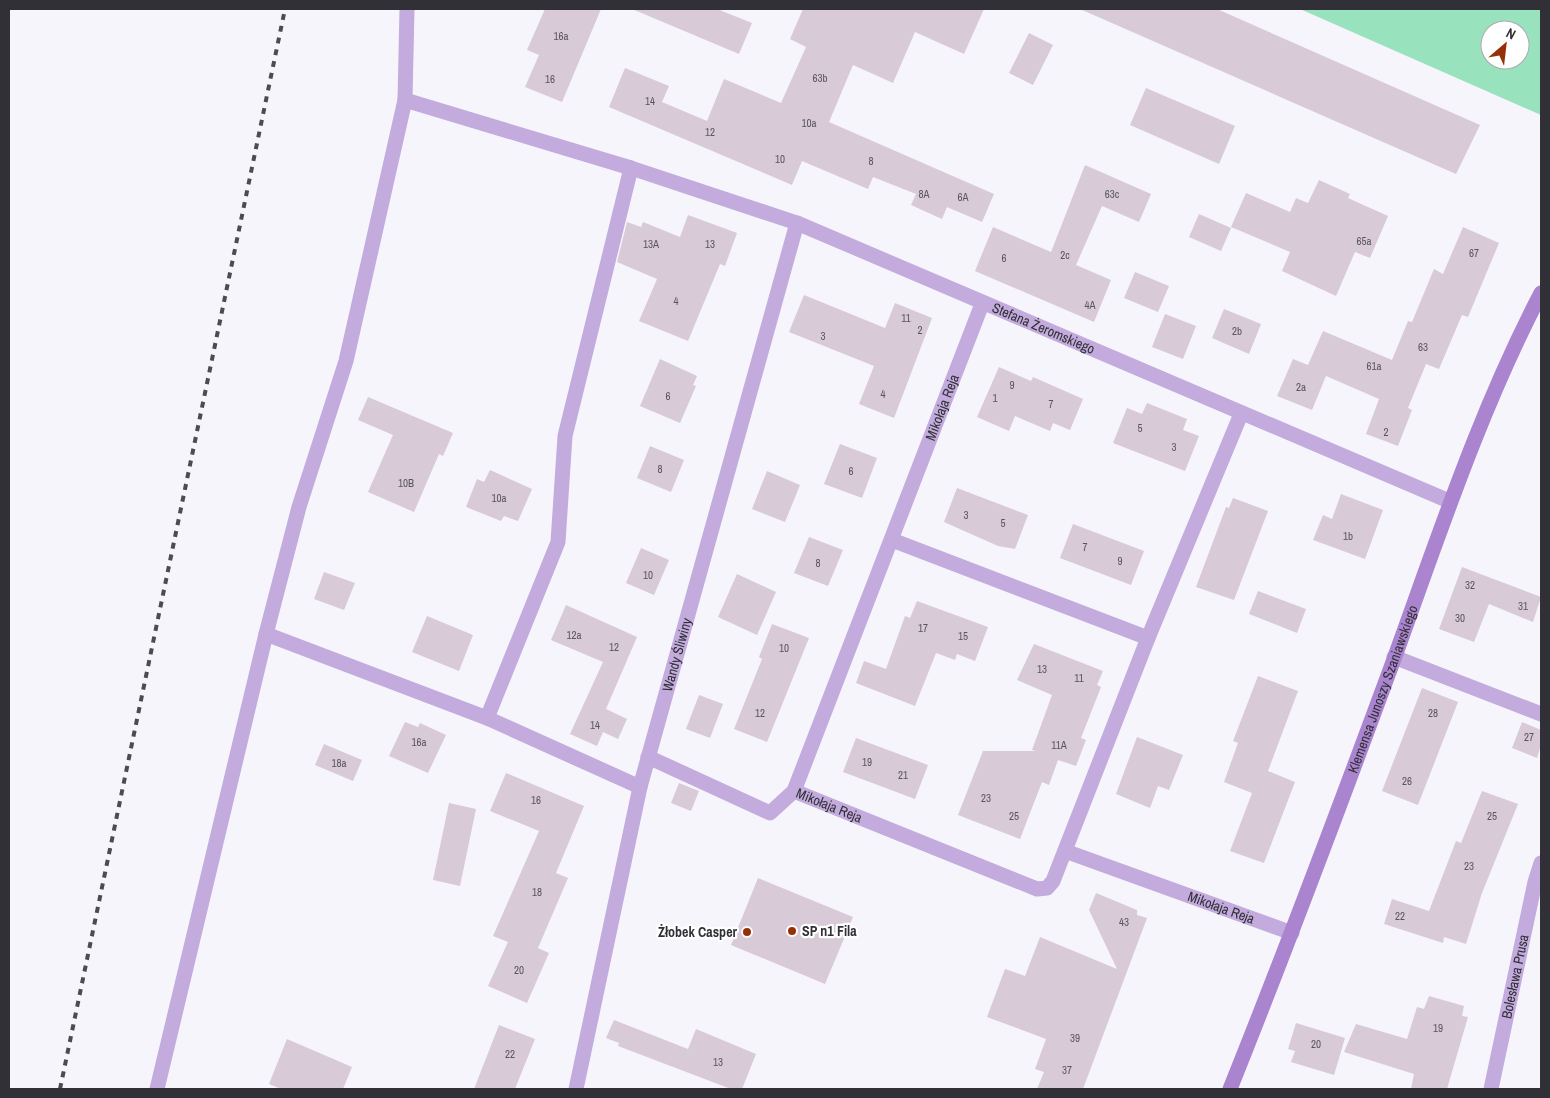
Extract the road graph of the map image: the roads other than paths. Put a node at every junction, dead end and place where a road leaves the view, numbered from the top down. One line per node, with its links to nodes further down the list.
1 (407, 9): 2 (street)
2 (405, 100): 3 (street, Stefana Żeromskiego); 10 (street)
3 (631, 168): 4 (street, Stefana Żeromskiego); 14 (street)
4 (797, 223): 6 (street, Stefana Żeromskiego); 15 (street, Wandy Śliwiny)
5 (1541, 293): 8 (street, Klemensa Junoszy Szaniawskiego)
6 (982, 304): 7 (street, Stefana Żeromskiego); 9 (street, Mikołaja Reja)
7 (1241, 414): 8 (street, Stefana Żeromskiego); 11 (street, Mikołaja Reja)
8 (1449, 502): 12 (street, Klemensa Junoszy Szaniawskiego)
9 (892, 540): 11 (street); 17 (street, Mikołaja Reja)
10 (266, 634): 14 (street); 22 (street)
11 (1148, 638): 18 (street, Mikołaja Reja)
12 (1394, 657): 13 (street); 21 (street, Klemensa Junoszy Szaniawskiego)
13 (1541, 714)
14 (486, 718): 16 (street)
15 (648, 757): 16 (street, Wandy Śliwiny); 17 (street)
16 (640, 787): 23 (street, Wandy Śliwiny)
17 (794, 791): 18 (street, Mikołaja Reja)
18 (1065, 851): 21 (street, Mikołaja Reja)
19 (1541, 863): 20 (street, Bolesława Prusa)
20 (1538, 883): 25 (street, Bolesława Prusa)
21 (1292, 933): 24 (street, Klemensa Junoszy Szaniawskiego)
22 (157, 1089)
23 (576, 1089)
24 (1230, 1089)
25 (1491, 1089)

